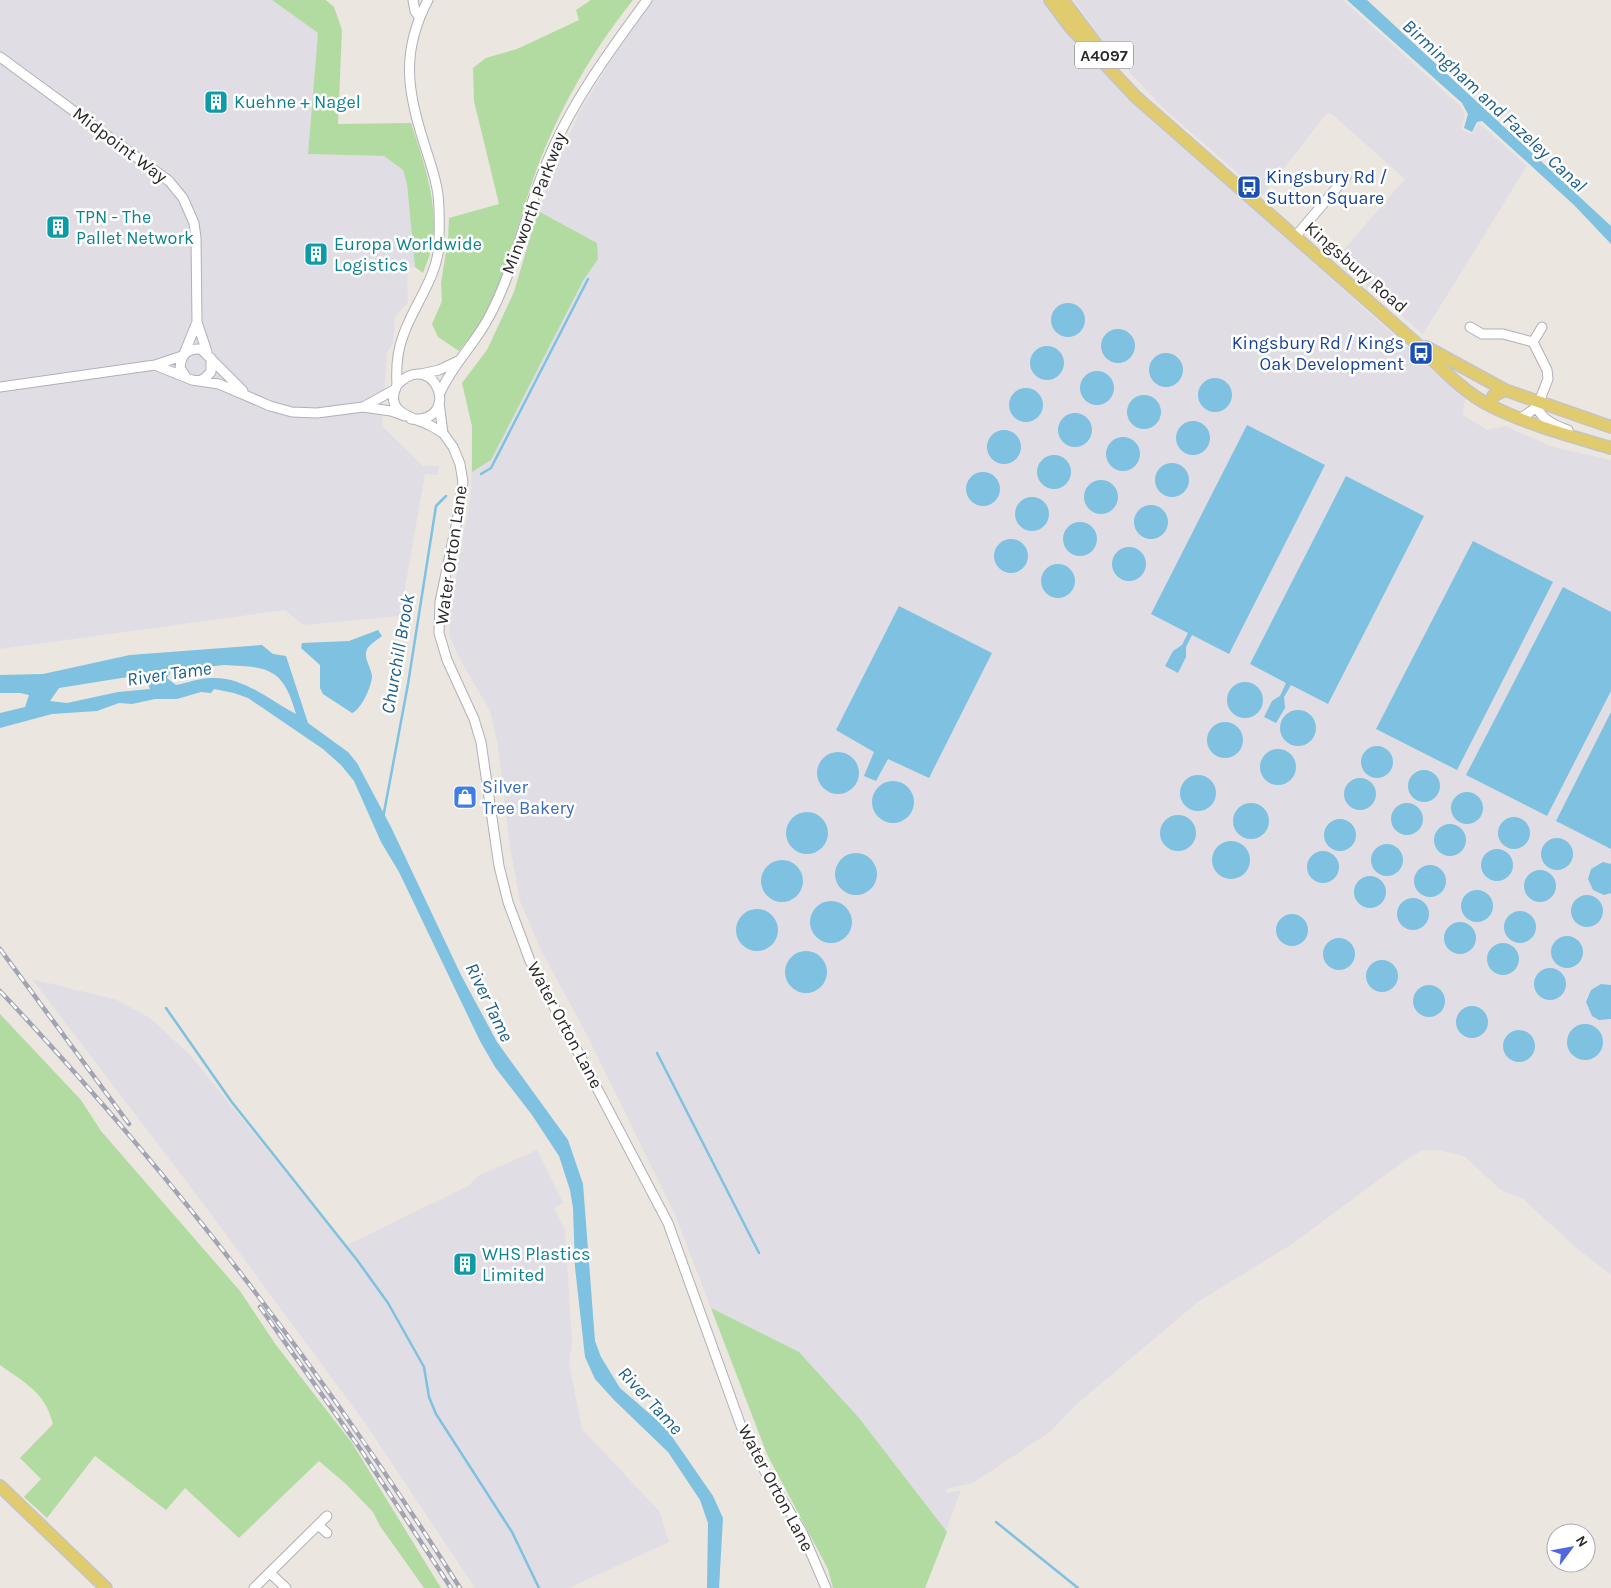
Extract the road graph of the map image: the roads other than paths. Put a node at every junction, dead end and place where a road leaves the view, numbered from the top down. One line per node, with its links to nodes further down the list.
1 (413, 0): 7 (street)
2 (428, 0): 7 (street)
3 (647, 0): 22 (street, Minworth Parkway)
4 (1050, 0): 8 (main road, Kingsbury Road / A4097)
5 (1056, 0): 8 (main road)
6 (1063, 0): 10 (main road, Kingsbury Road / A4097)
7 (419, 17): 21 (street)
8 (1071, 28): 10 (main road, Kingsbury Road / A4097)
9 (0, 56): 13 (street, Midpoint Way)
10 (1136, 97): 12 (main road, Kingsbury Road / A4097)
11 (1346, 177): 12 (street)
12 (1294, 237): 17 (main road, Kingsbury Road / A4097)
13 (197, 322): 19 (street, Midpoint Way); 20 (street, Midpoint Way)
14 (1470, 327): 16 (street)
15 (1542, 327): 16 (street)
16 (1533, 342): 34 (street)
17 (1417, 344): 18 (main road, Kingsbury Road / A4097); 33 (main road, Kingsbury Road / A4097)
18 (1437, 353): 29 (main road, Kingsbury Road / A4097); 33 (main road)
19 (183, 355): 20 (street); 23 (street); 25 (street)
20 (209, 355): 26 (street); 31 (street, Midpoint Way)
21 (398, 358): 24 (street); 28 (street)
22 (460, 360): 24 (street); 30 (street, Minworth Parkway)
23 (155, 365): 25 (street); 27 (street)
24 (418, 374): 28 (street); 30 (street)
25 (186, 378): 26 (street)
26 (198, 381): 31 (street, Midpoint Way)
27 (0, 387)
28 (396, 388): 35 (street, Midpoint Way); 36 (street)
29 (1505, 390): 33 (main road); 34 (main road, Kingsbury Road / A4097)
30 (440, 393): 32 (street)
31 (246, 394): 35 (street, Midpoint Way)
32 (439, 403): 36 (street); 39 (street, Water Orton Lane)
33 (1490, 405): 37 (main road, Kingsbury Road / A4097)
34 (1538, 405): 37 (street); 38 (main road, Kingsbury Road / A4097); 40 (street)
35 (363, 407): 36 (street, Midpoint Way)
36 (408, 418): 39 (street, Water Orton Lane)
37 (1521, 418): 40 (main road, Kingsbury Road / A4097)
38 (1611, 427)
39 (443, 434): 49 (street, Water Orton Lane)
40 (1608, 448)
41 (0, 1486): 46 (main road)
42 (327, 1516): 43 (street)
43 (318, 1525): 44 (street); 45 (street)
44 (327, 1534)
45 (270, 1573): 47 (street); 48 (street)
46 (106, 1588)
47 (254, 1588)
48 (286, 1588)
49 (826, 1588)

